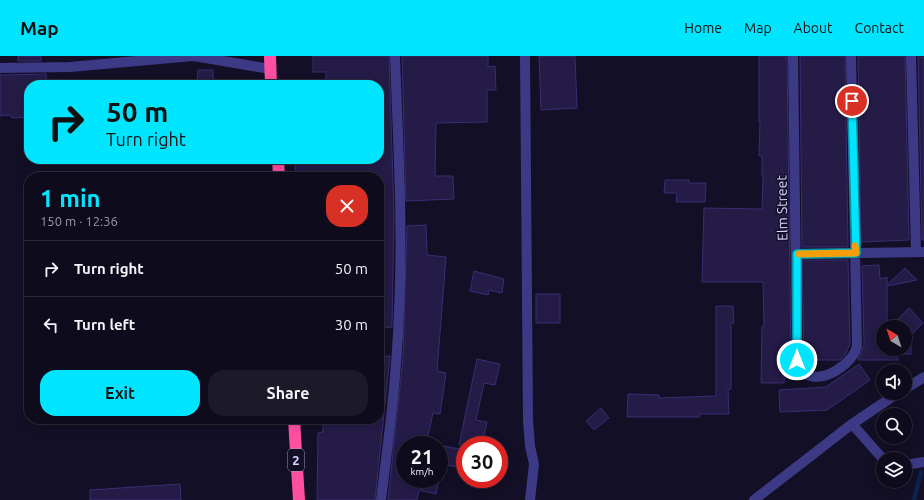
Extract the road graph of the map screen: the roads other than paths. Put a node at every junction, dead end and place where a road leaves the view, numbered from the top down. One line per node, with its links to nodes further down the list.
1 (194, 56): 8 (street); 9 (street)
2 (270, 56): 9 (highway)
3 (395, 56): 23 (street)
4 (525, 56): 24 (street)
5 (793, 56): 13 (street, Elm Street)
6 (851, 56): 12 (street)
7 (911, 56): 11 (street)
8 (0, 68)
9 (270, 69): 10 (highway)
10 (271, 80)
11 (920, 252): 12 (street)
12 (856, 253): 13 (street); 13 (street, Elm Street)
13 (797, 254)
14 (924, 378): 15 (street)
15 (912, 385)
16 (888, 400): 18 (street)
17 (294, 424): 22 (highway, 2)
18 (852, 424): 19 (street); 25 (street)
19 (877, 452)
20 (924, 462): 21 (street)
21 (912, 464)
22 (299, 500)
23 (381, 500)
24 (530, 500)
25 (754, 500)

